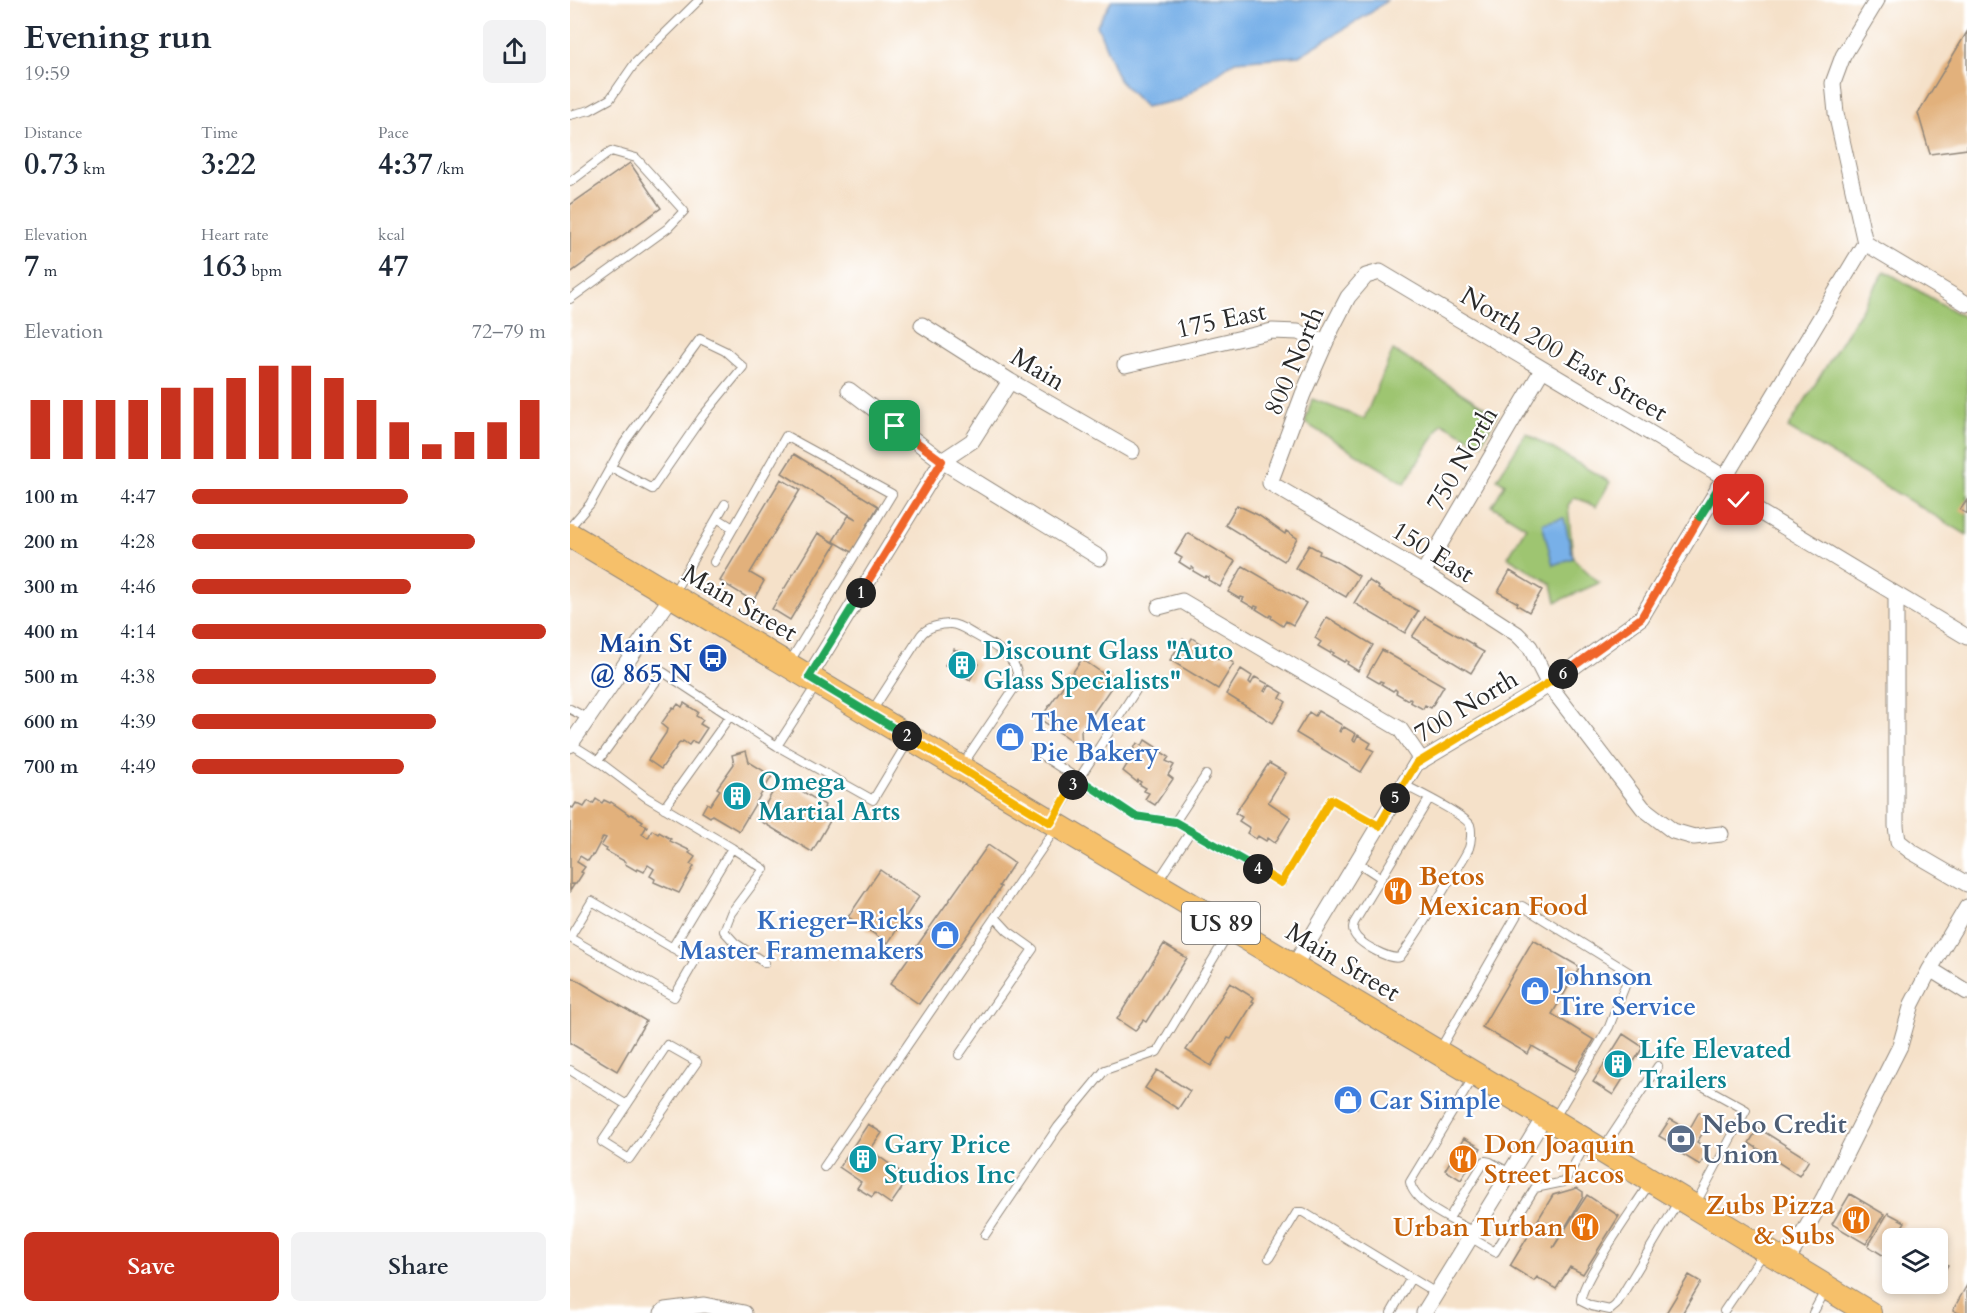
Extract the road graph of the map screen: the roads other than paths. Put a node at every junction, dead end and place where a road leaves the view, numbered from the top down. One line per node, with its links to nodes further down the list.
1 (699, 0): 3 (lane)
2 (1877, 0): 5 (street)
3 (570, 115)
4 (570, 182): 7 (lane)
5 (1865, 243): 8 (street); 18 (street, 700 North)
6 (1380, 272): 10 (street, 800 North); 12 (street, North 200 East Street)
7 (570, 299)
8 (1967, 304)
9 (922, 325): 13 (street, Main)
10 (1324, 343): 11 (street, 175 East); 19 (street, 800 North)
11 (1125, 365)
12 (1542, 370): 18 (street, North 200 East Street); 27 (street, 750 North)
13 (1010, 381): 15 (street, Main); 16 (street)
14 (849, 390): 16 (street)
15 (1132, 452)
16 (942, 461): 25 (street); 33 (street)
17 (611, 467): 17 (lane); 22 (lane)
18 (1721, 482): 28 (street, North 200 East Street); 35 (street, 700 North)
19 (1270, 483): 27 (street, 150 East)
20 (725, 504): 21 (lane)
21 (717, 518): 23 (lane); 29 (lane)
22 (570, 527)
23 (734, 528): 26 (lane); 32 (lane)
24 (570, 535): 29 (main road, Main Street / US 89)
25 (1100, 558)
26 (714, 562)
27 (1423, 573): 35 (street, 150 East)
28 (1896, 595): 31 (street, North 200 East Street); 60 (street)
29 (672, 596): 32 (main road, Main Street / US 89); 39 (street)
30 (1159, 607): 44 (street)
31 (1967, 637)
32 (789, 665): 33 (main road, Main Street / US 89)
33 (814, 680): 37 (main road, Main Street / US 89); 42 (lane)
34 (1140, 684): 48 (lane)
35 (1549, 685): 44 (street, 700 North); 56 (street, 150 East)
36 (570, 709): 39 (lane)
37 (870, 714): 40 (main road, Main Street / US 89); 46 (lane)
38 (730, 716): 42 (lane); 45 (lane); 51 (lane)
39 (589, 719): 41 (street)
40 (911, 738): 42 (lane); 46 (main road, Main Street / US 89)
41 (571, 744): 45 (lane)
42 (777, 746)
43 (1035, 751): 48 (lane)
44 (1422, 760): 49 (street, 700 North)
45 (598, 761): 51 (lane)
46 (960, 768): 53 (main road, Main Street / US 89)
47 (1206, 775): 52 (lane)
48 (1078, 778): 52 (lane); 53 (lane)
49 (1404, 784): 50 (lane); 54 (street, 700 North)
50 (1430, 799): 59 (lane); 59 (lane)
51 (664, 808): 57 (lane)
52 (1175, 822): 55 (lane)
53 (1054, 825): 61 (main road, Main Street / US 89); 63 (lane)
54 (1379, 826): 55 (lane); 58 (street, 700 North)
55 (1191, 831): 61 (lane)
56 (1721, 834)
57 (732, 848): 66 (lane); 67 (lane)
58 (1357, 862): 59 (lane); 68 (street, 700 North)
59 (1380, 877)
60 (1967, 884)
61 (1156, 885): 64 (main road, Main Street / US 89)
62 (1967, 907): 69 (street)
63 (995, 917): 72 (lane); 80 (lane)
64 (1232, 929): 68 (main road, Main Street / US 89); 85 (lane)
65 (570, 938): 66 (lane); 66 (lane)
66 (672, 948)
67 (765, 963)
68 (1294, 966): 71 (main road, Main Street / US 89)
69 (1930, 969): 70 (street); 89 (street)
70 (1967, 992)
71 (1438, 1052): 75 (main road, Main Street / US 89); 78 (lane)
72 (959, 1055)
73 (1658, 1066): 79 (lane)
74 (570, 1070): 77 (lane)
75 (1475, 1074): 78 (main road, Main Street / US 89); 84 (lane)
76 (1699, 1084): 83 (lane)
77 (627, 1105): 77 (lane)
78 (1549, 1118): 79 (main road, Main Street / US 89); 81 (street)
79 (1595, 1146): 82 (main road, Main Street / US 89); 86 (lane)
80 (824, 1167)
81 (1510, 1173): 84 (lane); 86 (street)
82 (1651, 1180): 83 (main road, Main Street / US 89); 83 (lane)
83 (1687, 1202): 87 (main road, Main Street / US 89)
84 (1449, 1218): 86 (lane)
85 (985, 1235)
86 (1472, 1235): 92 (street)
87 (1766, 1250): 89 (main road, Main Street / US 89); 93 (lane)
88 (1269, 1258): 90 (lane)
89 (1786, 1263): 91 (main road, Main Street / US 89)
90 (1411, 1278): 92 (lane); 97 (lane)
91 (1827, 1287): 95 (main road, Main Street / US 89); 99 (lane)
92 (1436, 1293): 98 (street)
93 (1724, 1311)
94 (663, 1312): 96 (street)
95 (1864, 1312)
96 (744, 1313)
97 (1391, 1313)
98 (1424, 1313)
99 (1813, 1313)

